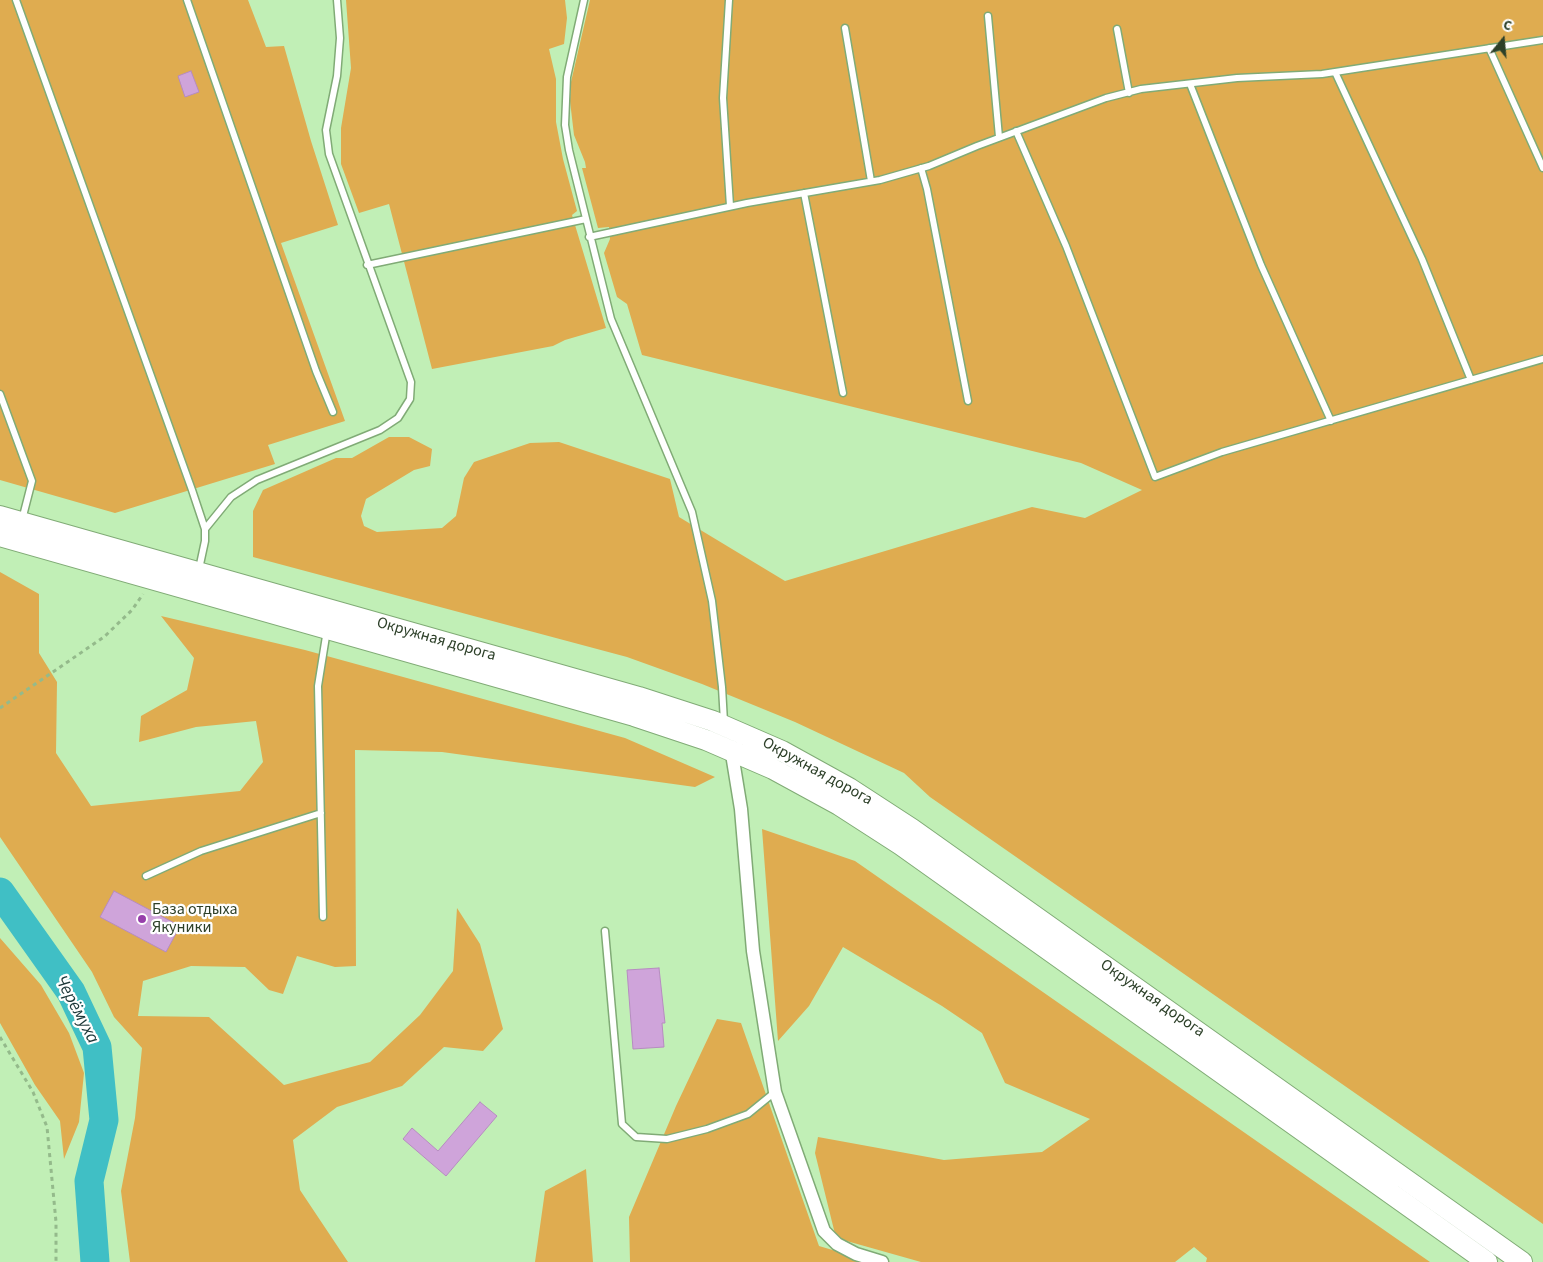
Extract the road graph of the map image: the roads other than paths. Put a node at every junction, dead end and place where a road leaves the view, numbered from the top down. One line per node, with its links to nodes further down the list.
1 (16, 0): 33 (lane)
2 (187, 0): 29 (lane)
3 (336, 0): 23 (lane)
4 (584, 0): 21 (lane)
5 (729, 0): 20 (lane)
6 (988, 16): 15 (lane)
7 (845, 28): 18 (lane)
8 (1117, 29): 13 (lane)
9 (1543, 40): 10 (lane)
10 (1489, 48): 11 (lane); 17 (lane)
11 (1335, 72): 12 (lane); 25 (lane)
12 (1190, 84): 13 (lane); 30 (lane)
13 (1129, 92): 14 (lane)
14 (1016, 131): 15 (lane); 30 (lane)
15 (999, 138): 16 (lane)
16 (921, 168): 18 (lane); 28 (lane)
17 (1543, 168)
18 (870, 182): 19 (lane)
19 (804, 193): 20 (lane); 26 (lane)
20 (730, 206): 22 (lane)
21 (586, 219): 22 (lane); 23 (lane)
22 (590, 237): 37 (lane)
23 (367, 265): 33 (lane)
24 (1543, 359): 25 (lane)
25 (1472, 380): 30 (lane)
26 (843, 393)
27 (0, 394): 32 (lane)
28 (968, 401)
29 (333, 412)
30 (1331, 422)
31 (0, 516): 32 (main road, Окружная дорога)
32 (22, 522): 35 (main road, Окружная дорога)
33 (204, 529): 35 (lane)
34 (0, 536): 36 (main road, Окружная дорога)
35 (198, 572): 37 (main road, Окружная дорога)
36 (327, 629): 38 (main road, Окружная дорога); 39 (lane)
37 (725, 726): 38 (street); 46 (main road, Окружная дорога)
38 (732, 750): 43 (street); 45 (main road, Окружная дорога)
39 (321, 813): 40 (lane); 41 (lane)
40 (146, 876)
41 (322, 917)
42 (606, 931): 43 (lane)
43 (775, 1092): 44 (street)
44 (882, 1262)
45 (1487, 1262)
46 (1522, 1262)

